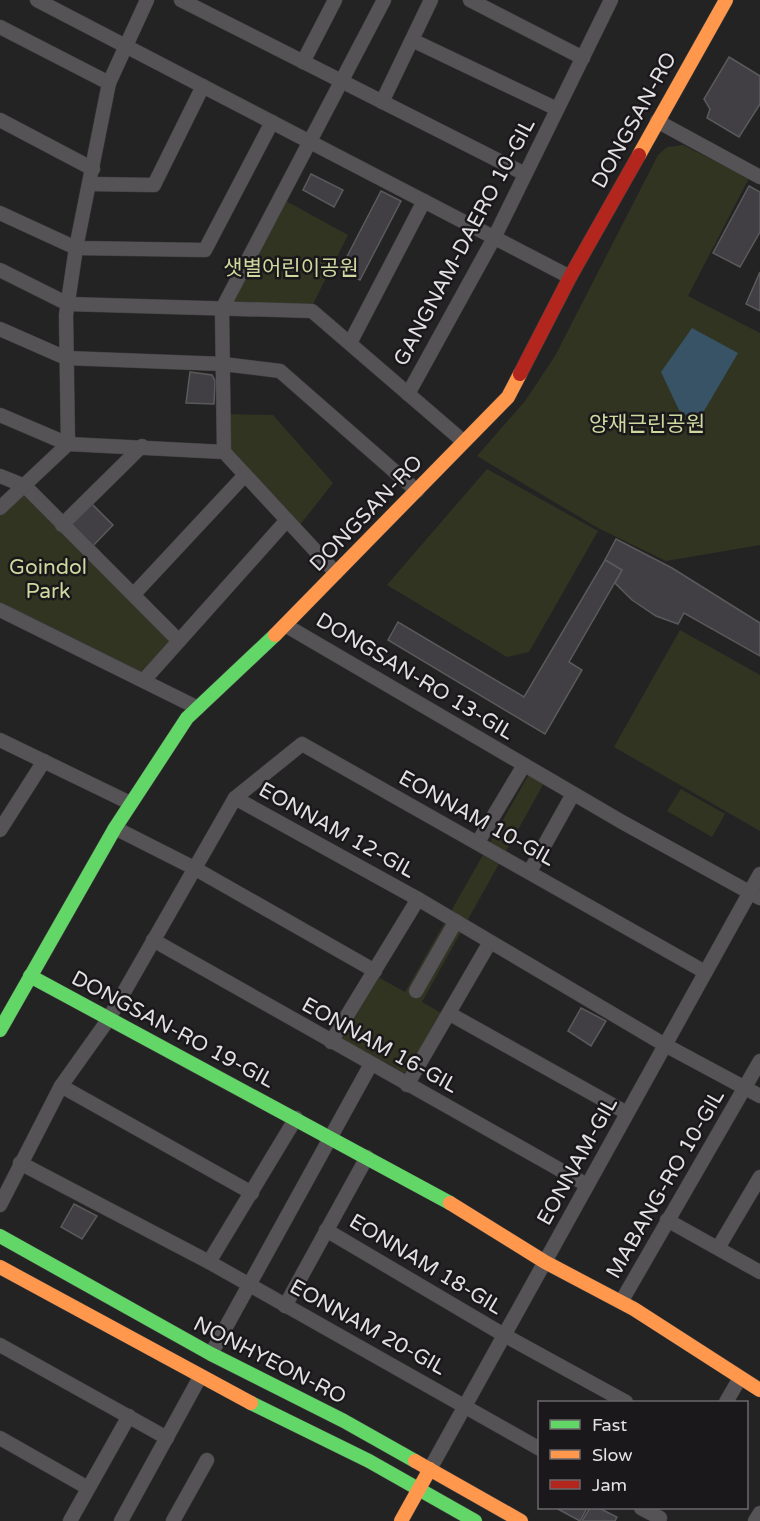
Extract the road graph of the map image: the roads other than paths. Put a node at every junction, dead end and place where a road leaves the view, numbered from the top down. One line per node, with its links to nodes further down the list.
1 (36, 0): 12 (street)
2 (182, 0): 14 (street)
3 (384, 0): 15 (street)
4 (432, 0): 11 (street)
5 (470, 0): 13 (street)
6 (726, 0): 21 (street, DONGSAN-RO)
7 (144, 1): 12 (street)
8 (332, 1): 14 (street)
9 (609, 1): 13 (street, GANGNAM-DAERO 10-GIL)
10 (0, 27): 16 (street)
11 (412, 40): 18 (street); 19 (street, GANGNAM-DAERO 10-GIL)
12 (125, 46): 16 (street); 17 (street)
13 (583, 58): 19 (street, GANGNAM-DAERO 10-GIL)
14 (303, 62): 15 (street)
15 (342, 82): 18 (street); 23 (street)
16 (109, 83): 24 (street)
17 (203, 86): 22 (street); 27 (street)
18 (382, 102): 25 (street)
19 (557, 109): 25 (street, GANGNAM-DAERO 10-GIL)
20 (0, 120): 24 (street)
21 (657, 121): 26 (street); 33 (street, DONGSAN-RO)
22 (272, 122): 23 (street); 31 (street)
23 (311, 143): 28 (street); 35 (street)
24 (93, 169): 27 (street)
25 (525, 174): 30 (street, GANGNAM-DAERO 10-GIL)
26 (760, 177)
27 (90, 184): 31 (street)
28 (424, 201): 30 (street); 37 (street)
29 (0, 213): 31 (street)
30 (494, 238): 33 (street); 40 (street, GANGNAM-DAERO 10-GIL)
31 (75, 248): 34 (street)
32 (0, 270): 34 (street)
33 (570, 278): 42 (street, DONGSAN-RO)
34 (68, 304): 35 (street); 38 (street)
35 (222, 309): 37 (street); 39 (street)
36 (0, 329): 38 (street)
37 (350, 344): 40 (street)
38 (66, 358): 39 (street); 43 (street)
39 (223, 364): 45 (street); 49 (street)
40 (408, 394): 42 (street)
41 (0, 415): 43 (street)
42 (464, 442): 49 (street, DONGSAN-RO)
43 (68, 444): 44 (street); 48 (street)
44 (142, 446): 45 (street); 52 (street)
45 (224, 452): 46 (street)
46 (245, 475): 51 (street); 54 (street)
47 (0, 476): 48 (street)
48 (25, 486): 50 (street); 52 (street)
49 (417, 490): 53 (street, DONGSAN-RO)
50 (0, 508)
51 (287, 520): 53 (street); 57 (street)
52 (62, 525): 54 (street)
53 (336, 573): 56 (street, DONGSAN-RO)
54 (134, 594): 57 (street)
55 (0, 610): 58 (street)
56 (285, 625): 59 (street, DONGSAN-RO); 62 (street, DONGSAN-RO 13-GIL)
57 (179, 641): 58 (street)
58 (145, 680): 59 (street)
59 (198, 708): 65 (street, DONGSAN-RO)
60 (0, 740): 61 (street)
61 (44, 761): 65 (street); 67 (street)
62 (524, 765): 63 (street, DONGSAN-RO 13-GIL); 68 (street, DONGSAN-RO 13-GIL)
63 (573, 794): 70 (street); 72 (street, DONGSAN-RO 13-GIL)
64 (235, 798): 68 (street, EONNAM 10-GIL); 69 (street); 73 (street, EONNAM 12-GIL)
65 (130, 803): 66 (street, DONGSAN-RO)
66 (115, 828): 69 (street); 79 (street, DONGSAN-RO)
67 (0, 830)
68 (478, 842): 70 (street, EONNAM 10-GIL)
69 (194, 868): 75 (street); 77 (street)
70 (530, 871): 78 (street, EONNAM 10-GIL)
71 (760, 874): 72 (street, EONNAM-GIL)
72 (755, 895): 78 (street, EONNAM-GIL)
73 (418, 899): 74 (street, EONNAM 12-GIL); 77 (street, EONNAM 12-GIL)
74 (456, 921): 76 (street, EONNAM 12-GIL); 80 (street)
75 (153, 940): 82 (street); 84 (street, EONNAM 16-GIL)
76 (490, 942): 81 (street); 85 (street, EONNAM 12-GIL)
77 (375, 971): 84 (street, EONNAM 12-GIL)
78 (705, 972): 85 (street, EONNAM-GIL)
79 (30, 976): 82 (street, DONGSAN-RO 19-GIL); 83 (street, DONGSAN-RO)
80 (416, 991)
81 (450, 1014): 88 (street); 92 (street)
82 (108, 1020): 89 (street); 93 (street, DONGSAN-RO 19-GIL)
83 (0, 1030)
84 (331, 1042): 87 (street, EONNAM 16-GIL)
85 (664, 1045): 90 (street, EONNAM 12-GIL); 92 (street, EONNAM-GIL)
86 (760, 1061): 90 (street, MABANG-RO 10-GIL)
87 (371, 1064): 88 (street, EONNAM 16-GIL); 94 (street)
88 (407, 1085): 98 (street, EONNAM 16-GIL)
89 (61, 1086): 96 (street); 99 (street)
90 (744, 1088): 91 (street, EONNAM 12-GIL); 101 (street, MABANG-RO 10-GIL)
91 (760, 1096)
92 (627, 1113): 98 (street, EONNAM-GIL)
93 (296, 1118): 94 (street, DONGSAN-RO 19-GIL); 99 (street)
94 (329, 1136): 95 (street, DONGSAN-RO 19-GIL); 109 (street)
95 (367, 1156): 102 (street); 106 (street, DONGSAN-RO 19-GIL)
96 (20, 1163): 100 (street); 105 (street, EONNAM 20-GIL)
97 (760, 1178): 104 (street)
98 (587, 1185): 106 (street, EONNAM-GIL)
99 (252, 1193): 105 (street)
100 (0, 1205)
101 (667, 1220): 104 (street); 110 (street, MABANG-RO 10-GIL)
102 (326, 1230): 111 (street); 112 (street, EONNAM 18-GIL)
103 (0, 1236): 114 (street, NONHYEON-RO)
104 (717, 1248): 108 (street)
105 (209, 1262): 109 (street, EONNAM 20-GIL)
106 (545, 1262): 110 (street, MABANG-RO 10-GIL); 112 (street, EONNAM-GIL)
107 (0, 1267): 115 (street)
108 (760, 1272)
109 (250, 1286): 111 (street, EONNAM 20-GIL); 114 (street)
110 (621, 1302): 116 (street, MABANG-RO 10-GIL)
111 (285, 1306): 120 (street, EONNAM 20-GIL)
112 (504, 1335): 118 (street, EONNAM 18-GIL); 120 (street, EONNAM-GIL)
113 (0, 1345): 121 (street)
114 (211, 1354): 126 (street, NONHYEON-RO)
115 (200, 1377): 123 (street); 128 (street)
116 (740, 1378): 117 (street, MABANG-RO 10-GIL); 119 (street)
117 (760, 1390)
118 (624, 1401)
119 (727, 1401)
120 (465, 1406): 124 (street, EONNAM 20-GIL); 126 (street, EONNAM-GIL)
121 (129, 1416): 123 (street); 127 (street)
122 (0, 1438): 127 (street)
123 (167, 1438): 133 (street)
124 (538, 1448)
125 (207, 1460): 134 (street)
126 (430, 1469): 128 (street); 137 (street, NONHYEON-RO)
127 (88, 1488): 132 (street)
128 (419, 1489): 135 (street); 136 (street)
129 (644, 1509): 131 (street)
130 (760, 1513): 138 (street)
131 (661, 1516)
132 (70, 1521)
133 (121, 1521)
134 (173, 1521)
135 (401, 1521)
136 (476, 1521)
137 (521, 1521)
138 (755, 1521)

